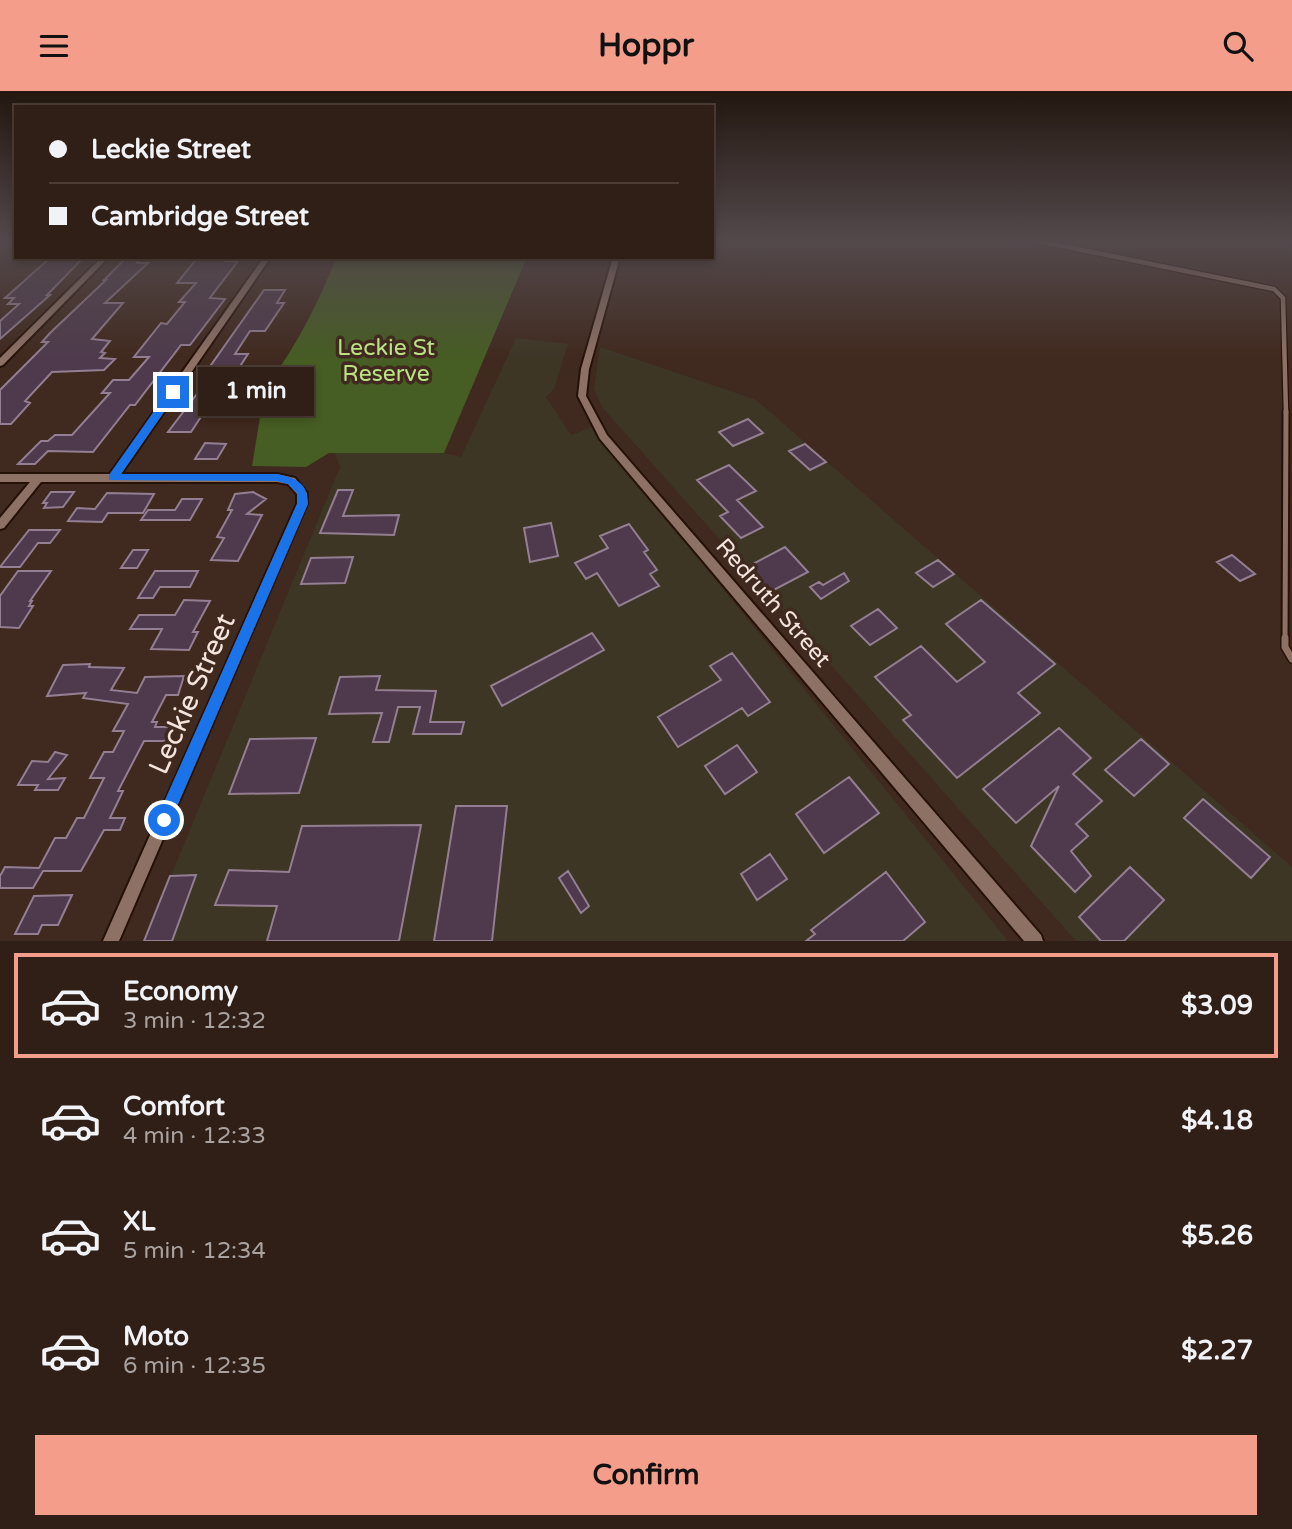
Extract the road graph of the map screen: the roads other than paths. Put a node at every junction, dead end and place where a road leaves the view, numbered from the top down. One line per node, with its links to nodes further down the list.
1 (82, 281): 5 (street)
2 (251, 281): 8 (street)
3 (610, 281): 12 (street, Redruth Street)
4 (1238, 281): 10 (lane)
5 (0, 363)
6 (0, 478): 7 (street)
7 (38, 478): 8 (street); 9 (street)
8 (113, 478): 11 (street, Leckie Street)
9 (0, 525)
10 (1292, 659)
11 (111, 941)
12 (1035, 941)

